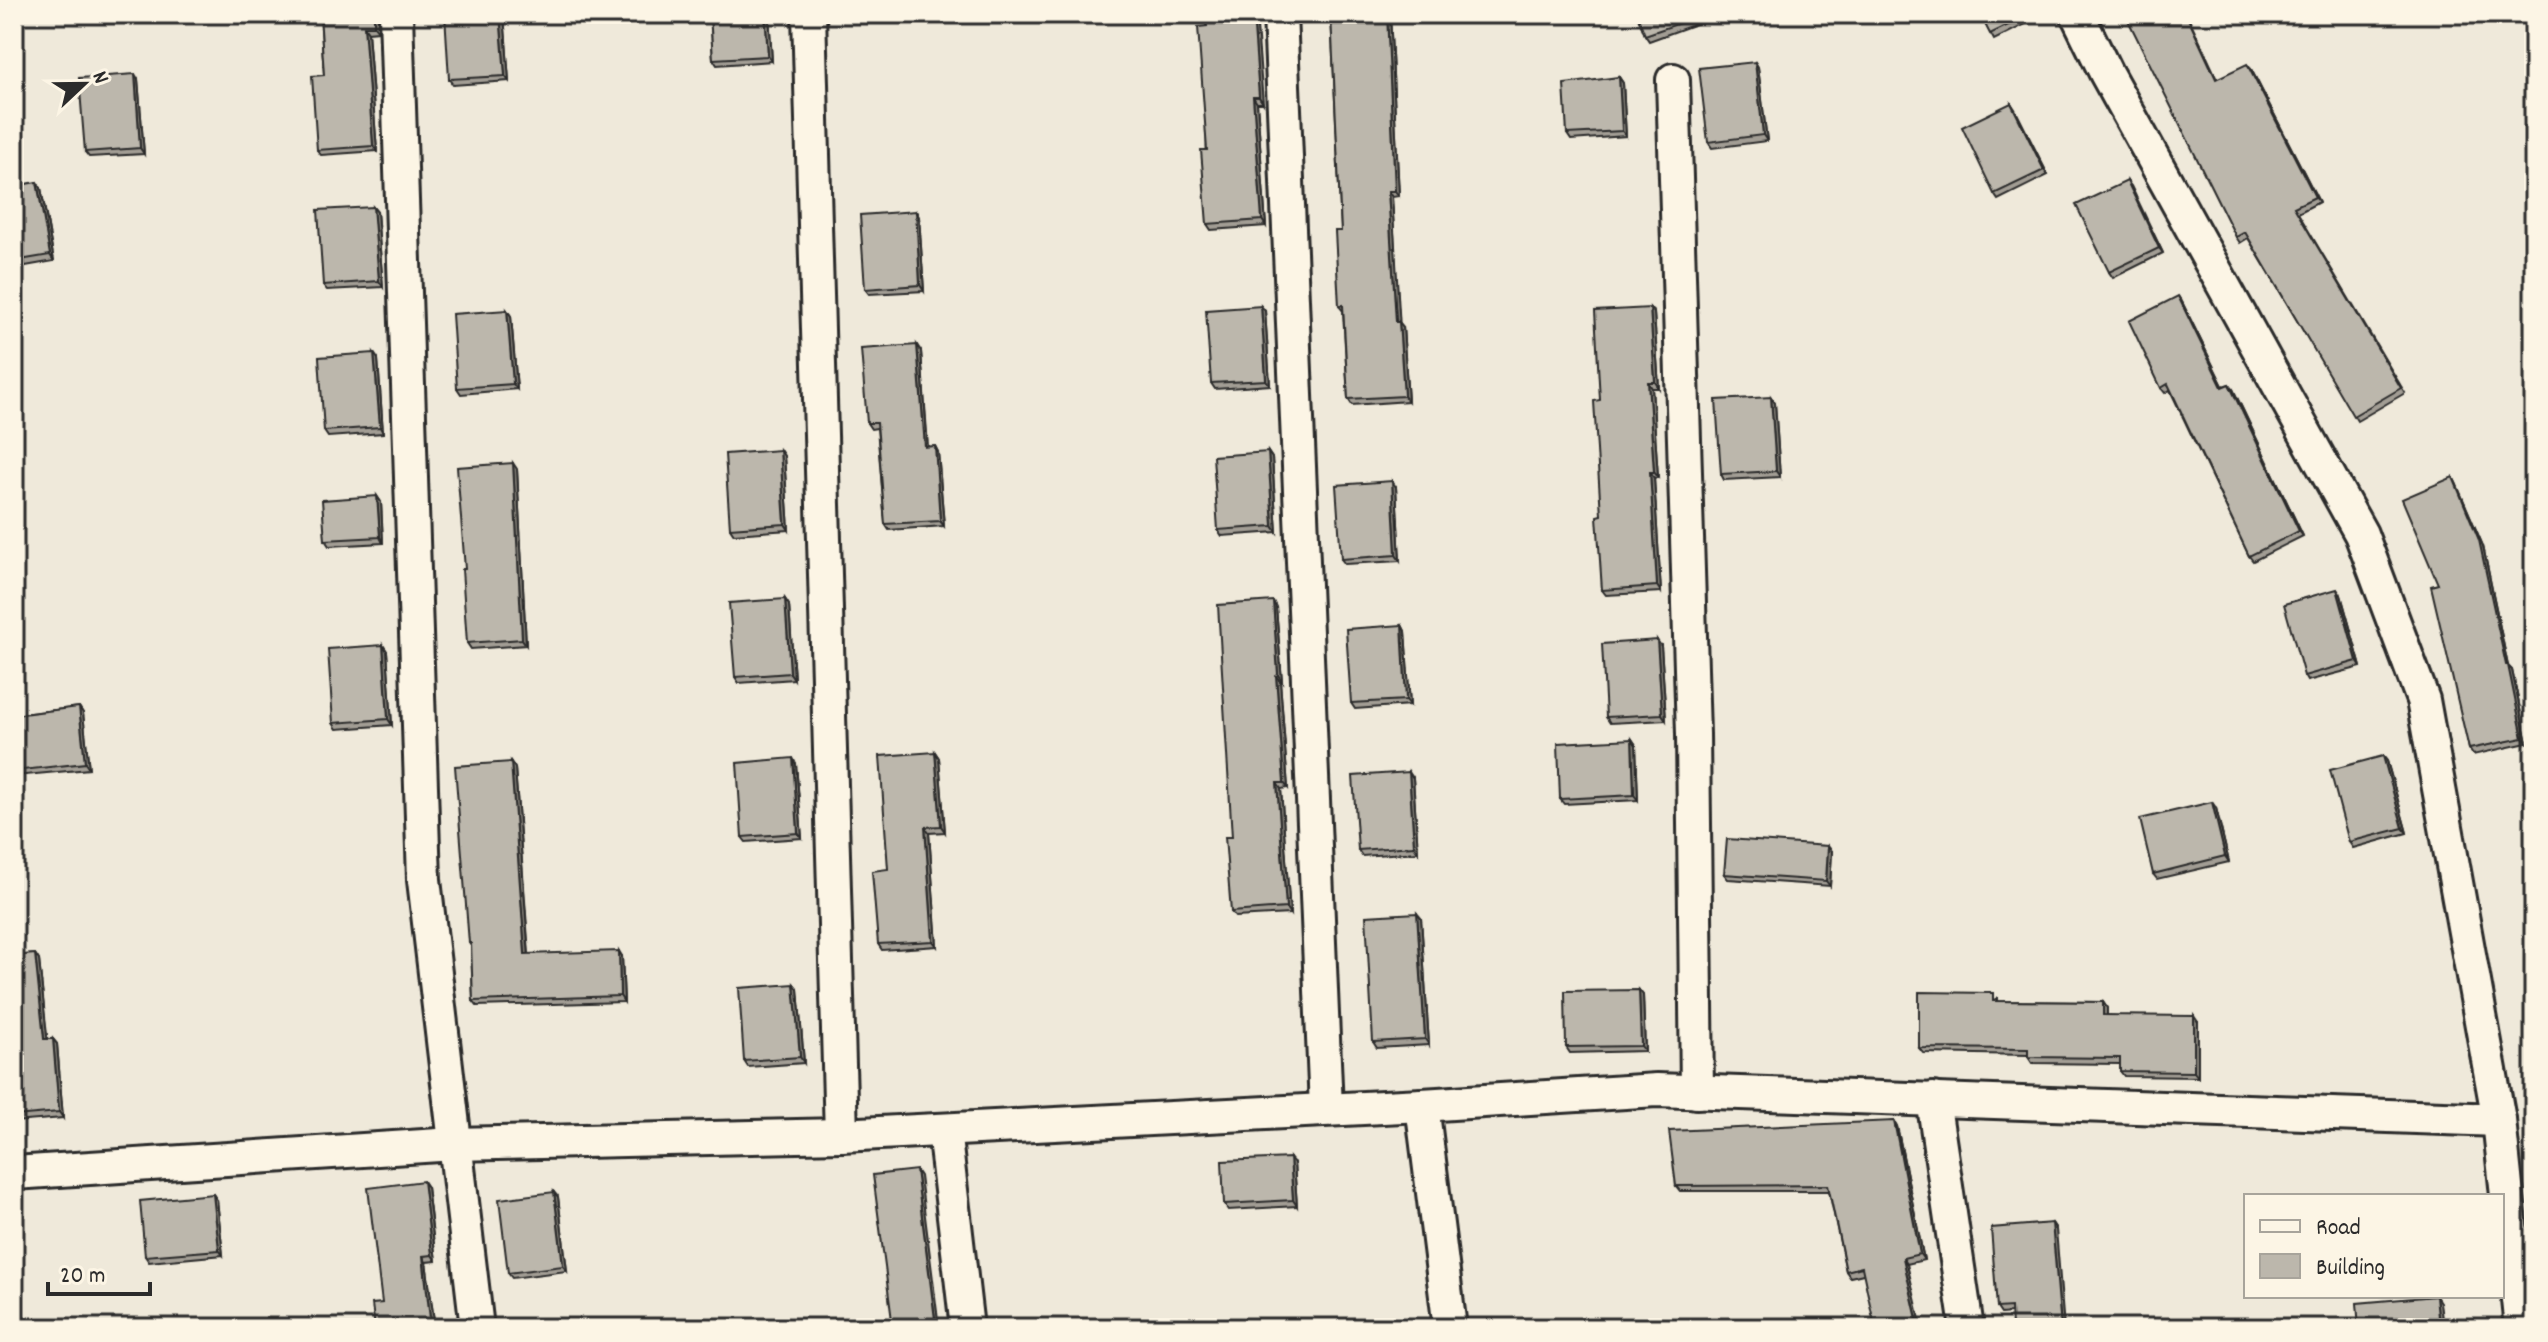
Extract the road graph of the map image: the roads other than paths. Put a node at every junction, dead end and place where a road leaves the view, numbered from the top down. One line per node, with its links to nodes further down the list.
1 (396, 14): 13 (street)
2 (809, 14): 12 (street)
3 (1280, 14): 9 (street)
4 (2077, 14): 10 (street)
5 (1673, 80): 6 (street)
6 (1697, 1092): 7 (street); 8 (street)
7 (1933, 1099): 10 (street); 18 (street)
8 (1422, 1105): 9 (street); 17 (street)
9 (1326, 1109): 11 (street)
10 (2499, 1120): 19 (street)
11 (944, 1130): 12 (street); 16 (street)
12 (841, 1135): 13 (street)
13 (454, 1144): 14 (street); 15 (street)
14 (14, 1173)
15 (477, 1328)
16 (967, 1328)
17 (1450, 1328)
18 (1967, 1328)
19 (2521, 1328)

